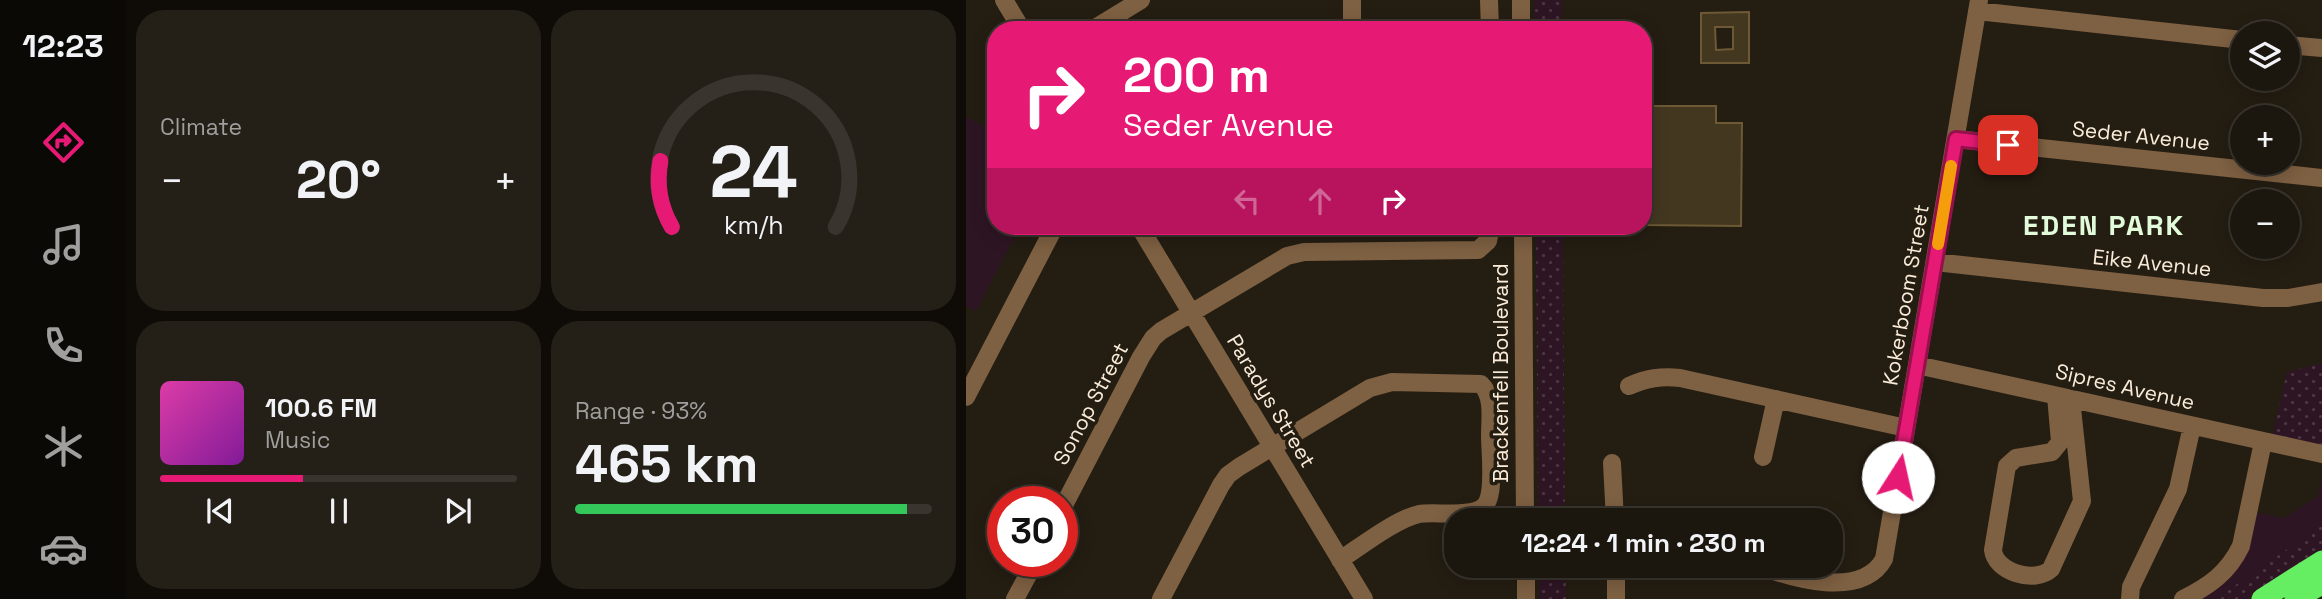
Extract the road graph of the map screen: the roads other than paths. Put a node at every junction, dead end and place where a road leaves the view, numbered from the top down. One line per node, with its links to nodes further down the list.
1 (1004, 0): 7 (street)
2 (1142, 0): 8 (street)
3 (1352, 0): 9 (street)
4 (1489, 0): 10 (street)
5 (1521, 0): 11 (street)
6 (1978, 5): 12 (street); 15 (street, Kokerboom Street)
7 (1017, 21)
8 (1107, 21)
9 (1352, 21)
10 (1490, 21)
11 (1521, 21)
12 (2230, 38)
13 (2300, 46): 14 (street)
14 (2322, 48)
15 (1956, 139): 16 (street, Seder Avenue); 21 (street, Kokerboom Street)
16 (2322, 178)
17 (1050, 235): 26 (street)
18 (1145, 235): 23 (street, Paradys Street)
19 (1490, 235): 23 (street, Sonop Street)
20 (1523, 235): 37 (street, Brackenfell Boulevard)
21 (1935, 262): 22 (street, Eike Avenue); 24 (street, Kokerboom Street)
22 (2322, 292)
23 (1192, 312): 32 (street, Paradys Street); 36 (street, Sonop Street)
24 (1917, 365): 27 (street, Sipres Avenue); 30 (street, Kokerboom Street)
25 (1629, 386): 28 (street)
26 (966, 397)
27 (2064, 397): 27 (street); 29 (street, Sipres Avenue)
28 (1776, 399): 30 (street); 34 (street)
29 (2192, 426): 31 (street, Sipres Avenue); 52 (street)
30 (1906, 428): 46 (street, Kokerboom Street)
31 (2263, 442): 33 (street, Sipres Avenue); 53 (street)
32 (1273, 447): 39 (street, Paradys Street); 39 (street); 48 (street)
33 (2322, 454)
34 (1763, 457)
35 (1612, 463): 38 (street)
36 (1074, 486)
37 (1525, 508)
38 (1614, 508)
39 (1340, 560): 49 (street, Paradys Street)
40 (2322, 561): 54 (highway)
41 (1027, 577): 47 (street)
42 (1525, 578): 50 (street)
43 (1616, 578): 51 (street)
44 (1793, 578): 46 (street)
45 (2322, 584): 55 (highway)
46 (1853, 592)
47 (1016, 599)
48 (1161, 599)
49 (1364, 599)
50 (1526, 599)
51 (1616, 599)
52 (2130, 599)
53 (2183, 599)
54 (2262, 599)
55 (2295, 599)

